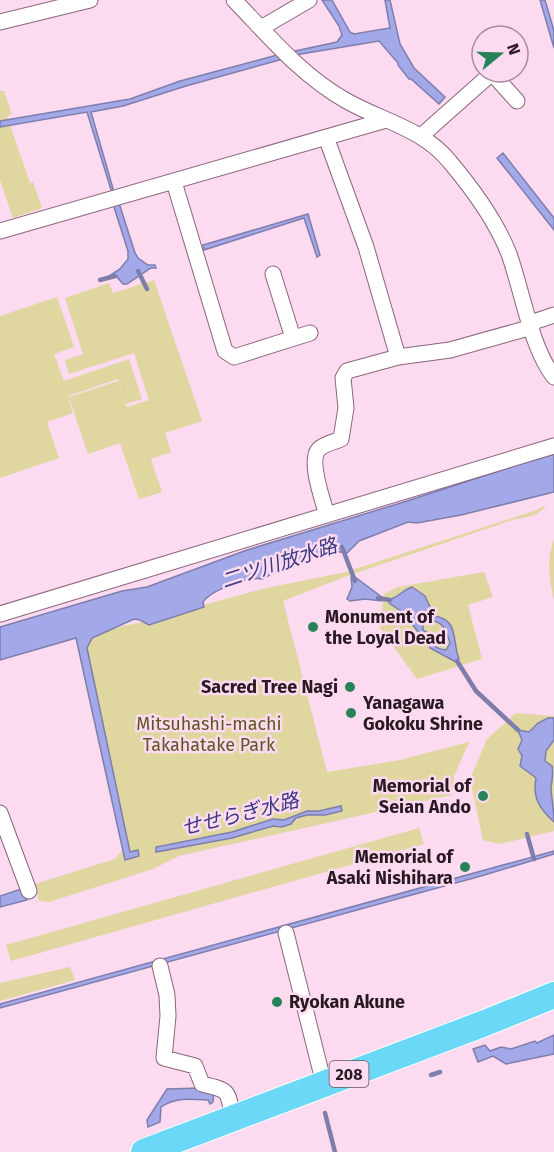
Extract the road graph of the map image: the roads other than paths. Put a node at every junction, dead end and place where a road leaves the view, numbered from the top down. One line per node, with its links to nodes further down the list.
1 (90, 0): 4 (street)
2 (234, 0): 5 (street)
3 (309, 0): 5 (street)
4 (0, 22)
5 (261, 28): 7 (street)
6 (517, 101): 8 (street)
7 (386, 120): 8 (street); 9 (street)
8 (421, 136): 14 (street)
9 (326, 137): 10 (street); 17 (street)
10 (174, 182): 11 (street); 16 (street)
11 (0, 231)
12 (273, 274): 16 (street)
13 (554, 315): 14 (street)
14 (531, 325): 17 (street); 18 (street)
15 (310, 333): 16 (street)
16 (293, 338)
17 (398, 357): 20 (street)
18 (554, 377)
19 (554, 446): 20 (street)
20 (327, 515): 21 (street)
21 (0, 614)
22 (0, 813): 23 (street)
23 (29, 891)
24 (286, 933): 27 (street)
25 (160, 966): 28 (street)
26 (554, 995): 27 (highway, 208)
27 (324, 1083): 28 (highway, 208)
28 (232, 1118): 29 (highway, 208)
29 (144, 1152)

